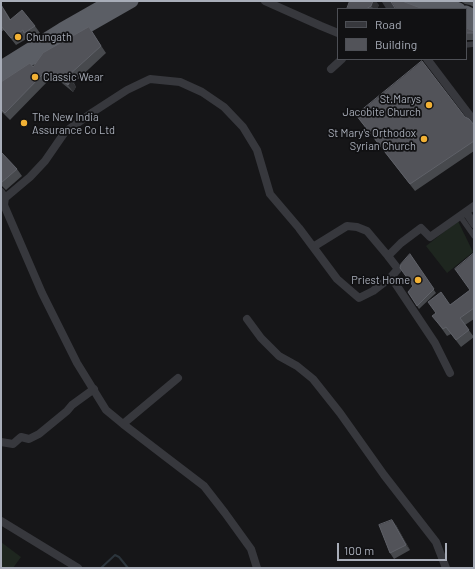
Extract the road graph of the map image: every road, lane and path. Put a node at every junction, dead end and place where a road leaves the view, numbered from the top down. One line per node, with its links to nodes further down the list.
1 (111, 1): 11 (highway)
2 (132, 1): 11 (highway)
3 (265, 1): 8 (street)
4 (410, 1): 6 (highway)
5 (437, 1): 7 (highway)
6 (431, 8)
7 (456, 8)
8 (337, 33)
9 (341, 60): 12 (street)
10 (428, 60): 13 (street)
11 (2, 69)
12 (331, 69)
13 (474, 122)
14 (2, 197): 19 (street); 25 (street)
15 (474, 206): 16 (street)
16 (463, 214): 17 (street); 18 (street); 20 (street)
17 (474, 224)
18 (474, 236)
19 (313, 247): 20 (street); 21 (street)
20 (388, 256): 21 (street)
21 (391, 277): 23 (street)
22 (247, 319): 31 (street)
23 (450, 373)
24 (178, 378): 26 (street)
25 (94, 389): 26 (street); 27 (street)
26 (122, 424): 30 (street)
27 (1, 442)
28 (1, 521): 29 (street)
29 (78, 568)
30 (257, 568)
31 (446, 568)

